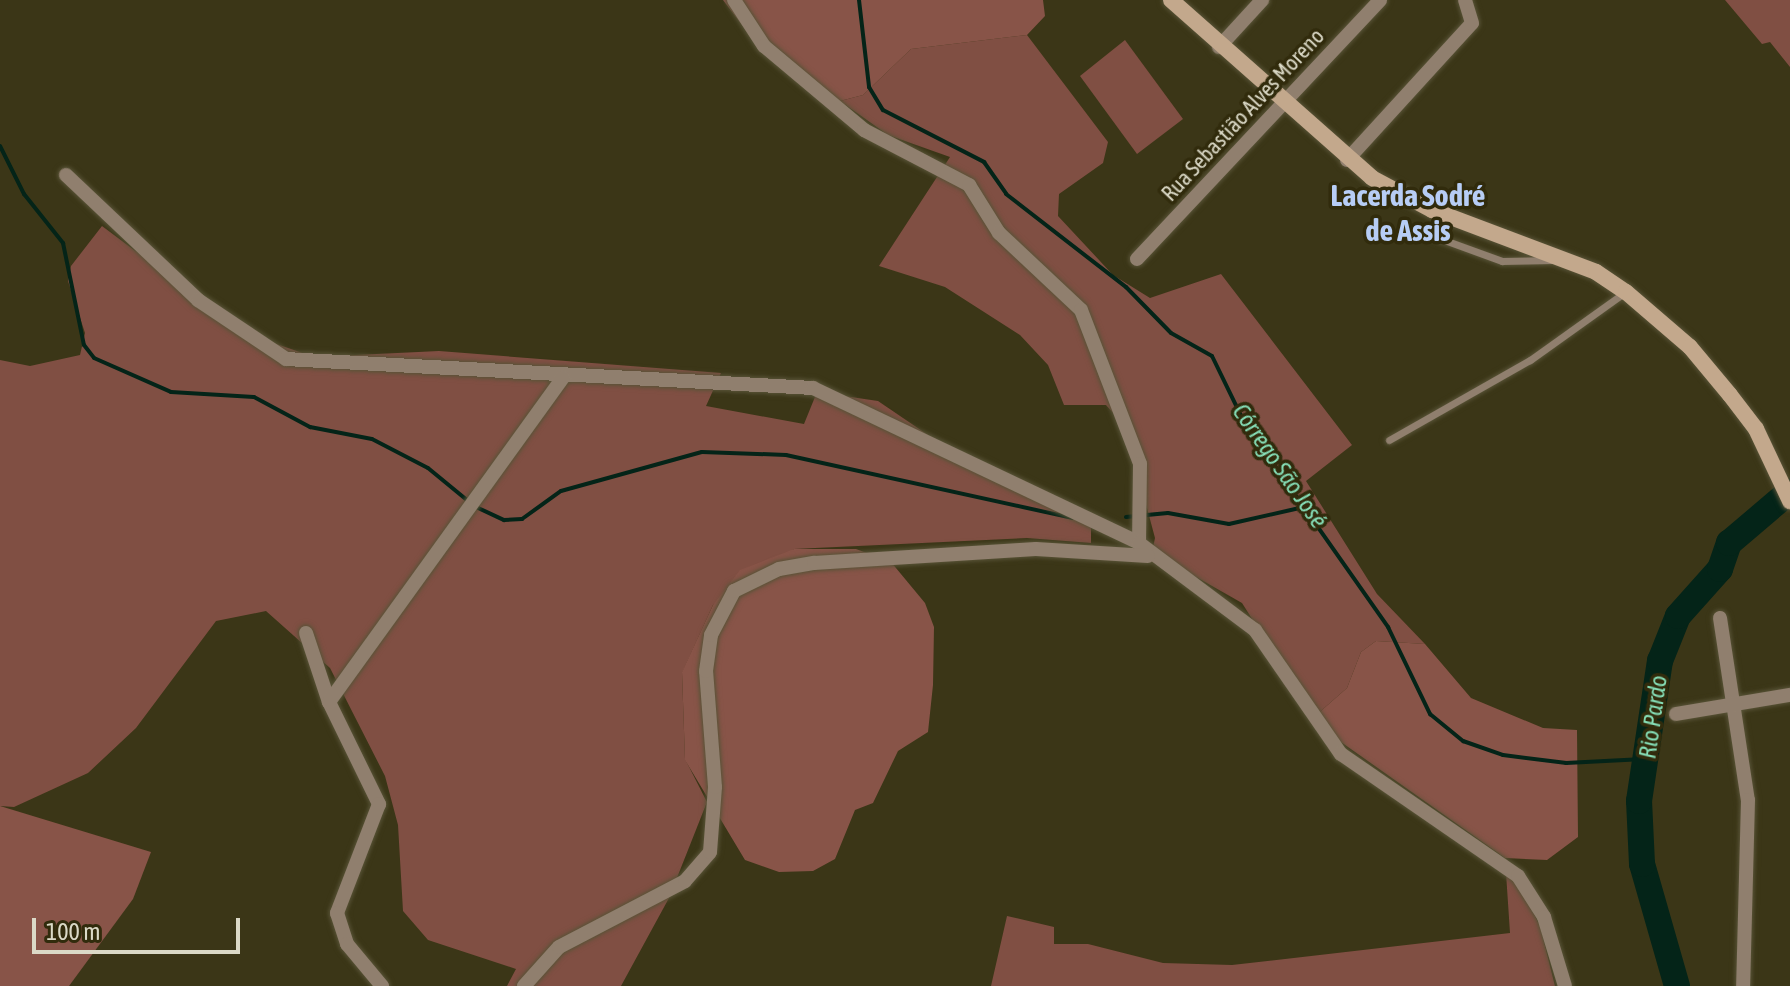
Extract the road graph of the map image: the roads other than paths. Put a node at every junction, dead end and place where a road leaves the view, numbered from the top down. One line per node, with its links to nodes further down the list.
1 (734, 0): 17 (street)
2 (1171, 0): 6 (street)
3 (1262, 0): 6 (street)
4 (1380, 0): 7 (street, Rua Sebastião Alves Moreno)
5 (1465, 0): 8 (street)
6 (1219, 47): 7 (street)
7 (1282, 105): 8 (street); 11 (street, Rua Sebastião Alves Moreno)
8 (1347, 160): 12 (street)
9 (66, 175): 14 (street)
10 (1414, 229): 12 (lane)
11 (1137, 259)
12 (1568, 259): 13 (street)
13 (1626, 292): 15 (lane); 16 (street)
14 (563, 377): 17 (street); 22 (street)
15 (1389, 440)
16 (1788, 496)
17 (1139, 543): 18 (street)
18 (1148, 556): 26 (street); 27 (street)
19 (1720, 618): 23 (street)
20 (306, 633): 22 (street)
21 (1790, 695): 23 (street)
22 (329, 702): 25 (street)
23 (1733, 703): 24 (street); 28 (street)
24 (1676, 714)
25 (382, 986)
26 (524, 986)
27 (1565, 986)
28 (1743, 986)

